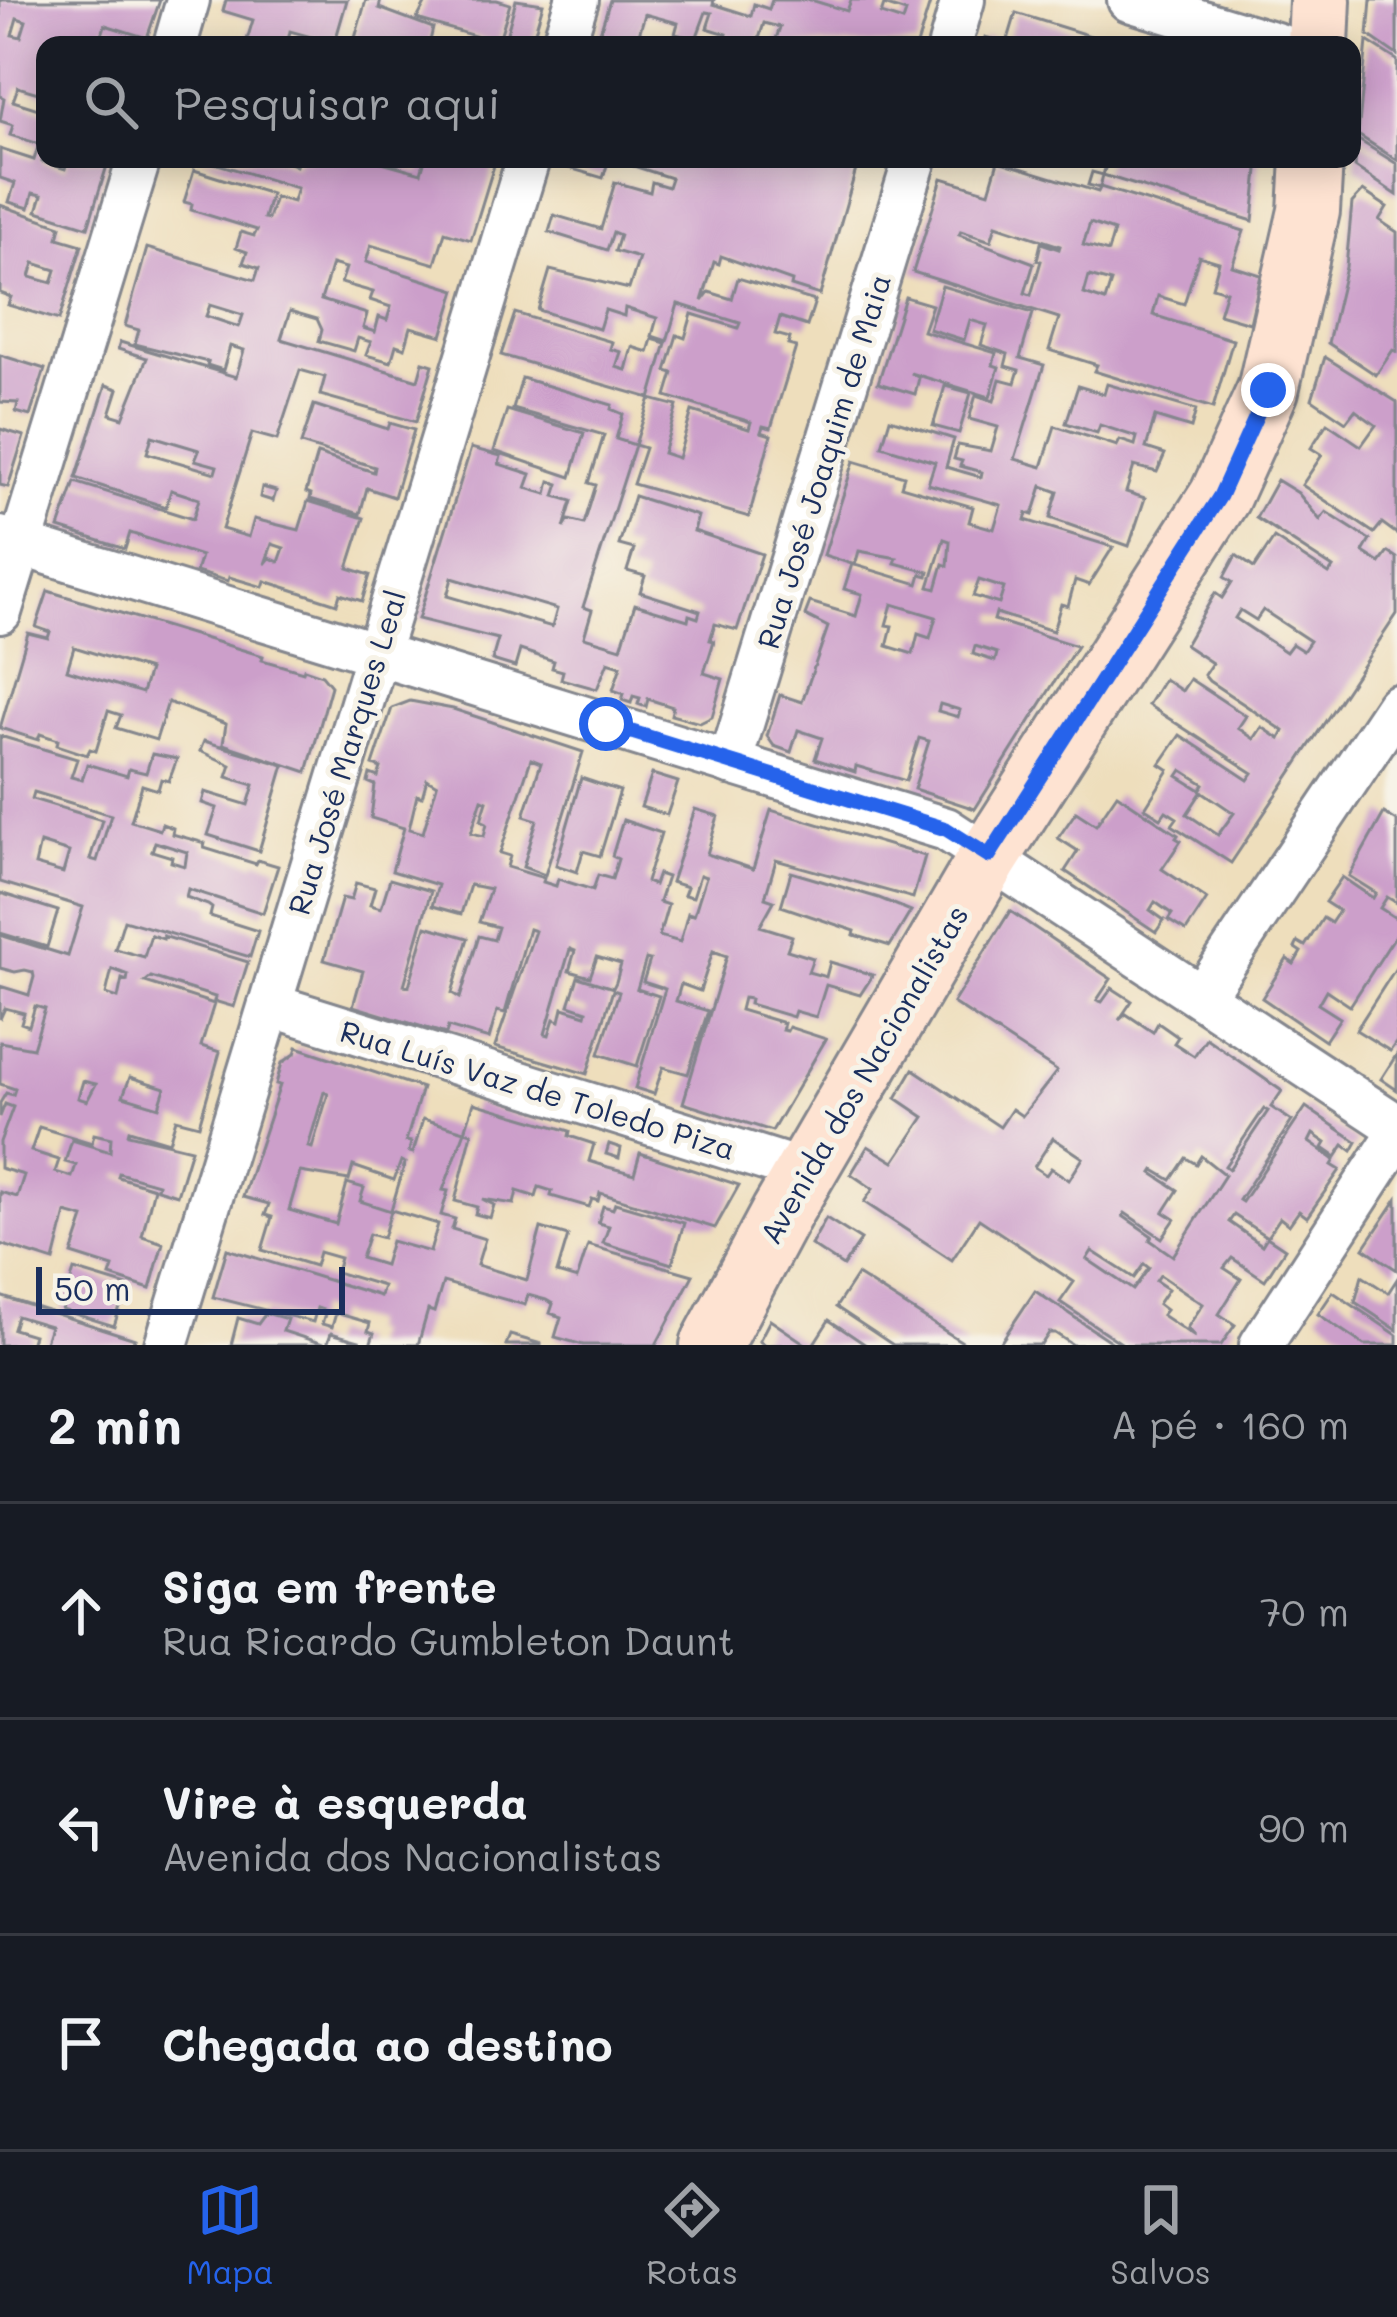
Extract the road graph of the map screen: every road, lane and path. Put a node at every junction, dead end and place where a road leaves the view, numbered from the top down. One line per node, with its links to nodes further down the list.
1 (188, 0): 6 (street)
2 (578, 0): 7 (street)
3 (963, 0): 8 (street)
4 (1130, 0): 9 (street)
5 (1320, 0): 10 (main road)
6 (178, 36)
7 (566, 36)
8 (953, 36)
9 (1249, 36)
10 (1318, 36)
11 (137, 168): 15 (street)
12 (525, 168): 17 (street, Rua José Marques Leal)
13 (912, 168): 19 (street, Rua José Joaquim de Maia)
14 (1311, 168): 20 (main road, Avenida dos Nacionalistas)
15 (10, 541): 16 (street); 17 (street)
16 (0, 612)
17 (375, 654): 19 (street); 22 (street, Rua José Marques Leal)
18 (1397, 706): 21 (street)
19 (730, 763): 20 (street)
20 (989, 856): 21 (street); 25 (main road, Avenida dos Nacionalistas)
21 (1202, 997): 23 (street)
22 (270, 1005): 25 (street, Rua Luís Vaz de Toledo Piza); 26 (street, Rua José Marques Leal)
23 (1397, 1126)
24 (1397, 1136): 28 (street)
25 (806, 1172): 27 (main road, Avenida dos Nacionalistas)
26 (166, 1345)
27 (712, 1345)
28 (1262, 1345)

